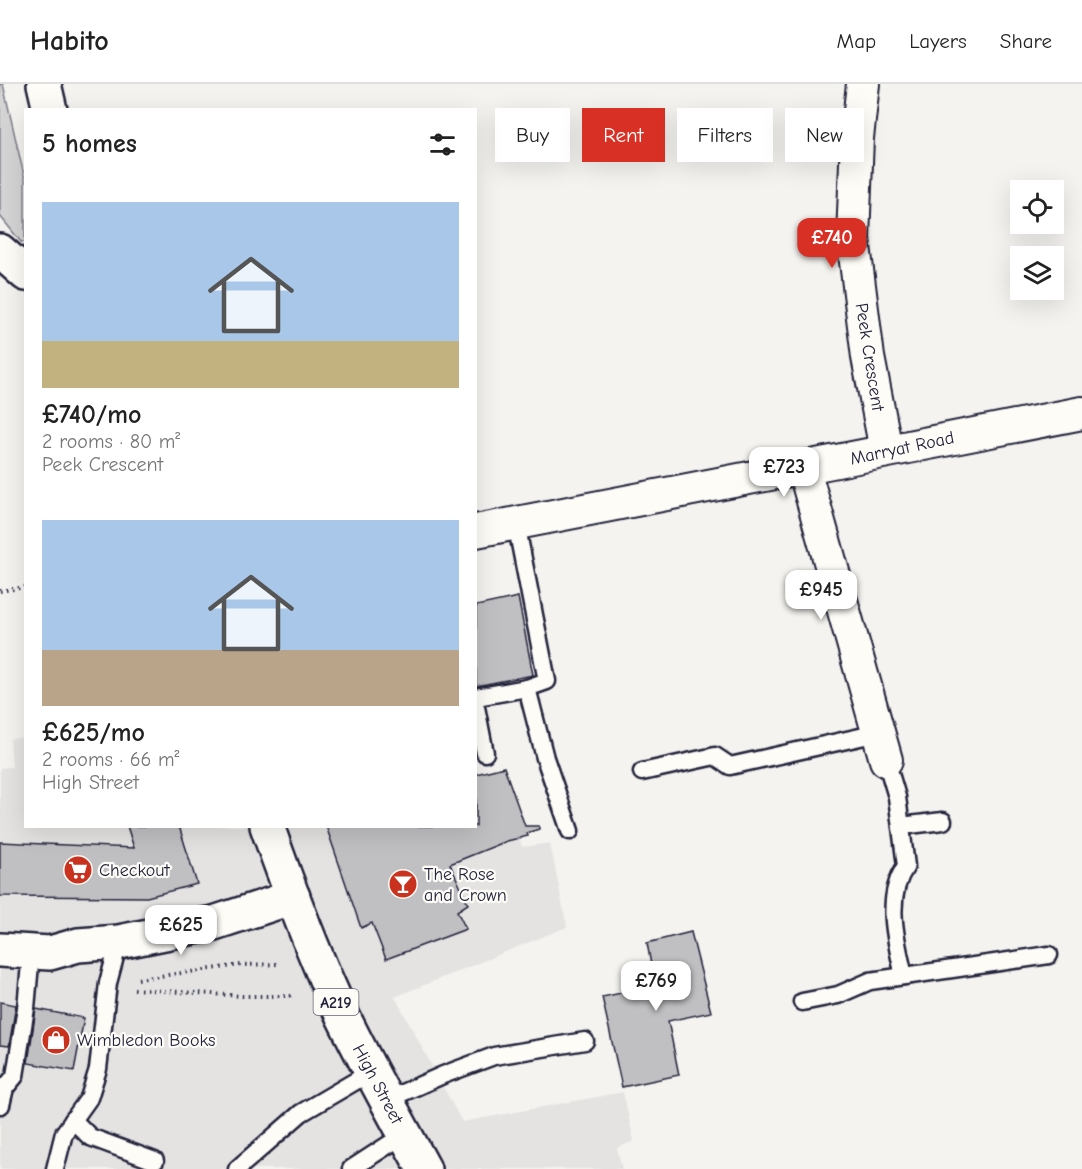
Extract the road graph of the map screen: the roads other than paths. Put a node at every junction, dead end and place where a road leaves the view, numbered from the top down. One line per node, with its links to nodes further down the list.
1 (44, 84): 3 (main road)
2 (863, 84): 7 (street, Peek Crescent)
3 (50, 108)
4 (0, 251): 5 (main road)
5 (24, 272)
6 (1082, 413): 7 (street, Marryat Road)
7 (886, 450): 8 (street, Marryat Road)
8 (804, 469): 9 (street, Marryat Road); 14 (street)
9 (516, 523): 10 (street, Marryat Road); 11 (lane)
10 (477, 531)
11 (527, 688): 12 (lane); 20 (lane)
12 (477, 697)
13 (477, 712): 15 (lane)
14 (882, 746): 16 (lane); 18 (lane)
15 (485, 753)
16 (642, 772)
17 (943, 821): 18 (lane)
18 (901, 826): 25 (lane)
19 (268, 828): 21 (main road, High Street / A219)
20 (570, 831)
21 (293, 897): 22 (main road); 28 (main road, High Street / A219)
22 (119, 942): 23 (main road); 31 (lane)
23 (16, 951): 30 (lane)
24 (1049, 954): 25 (lane)
25 (904, 976): 26 (lane)
26 (802, 1002)
27 (585, 1041): 29 (lane)
28 (371, 1072): 29 (main road, High Street / A219); 35 (lane)
29 (386, 1100): 32 (main road, High Street / A219)
30 (1, 1106)
31 (73, 1120): 33 (lane); 34 (lane)
32 (405, 1134): 36 (lane); 37 (main road, High Street / A219)
33 (154, 1161)
34 (55, 1169)
35 (237, 1169)
36 (351, 1169)
37 (424, 1169)

